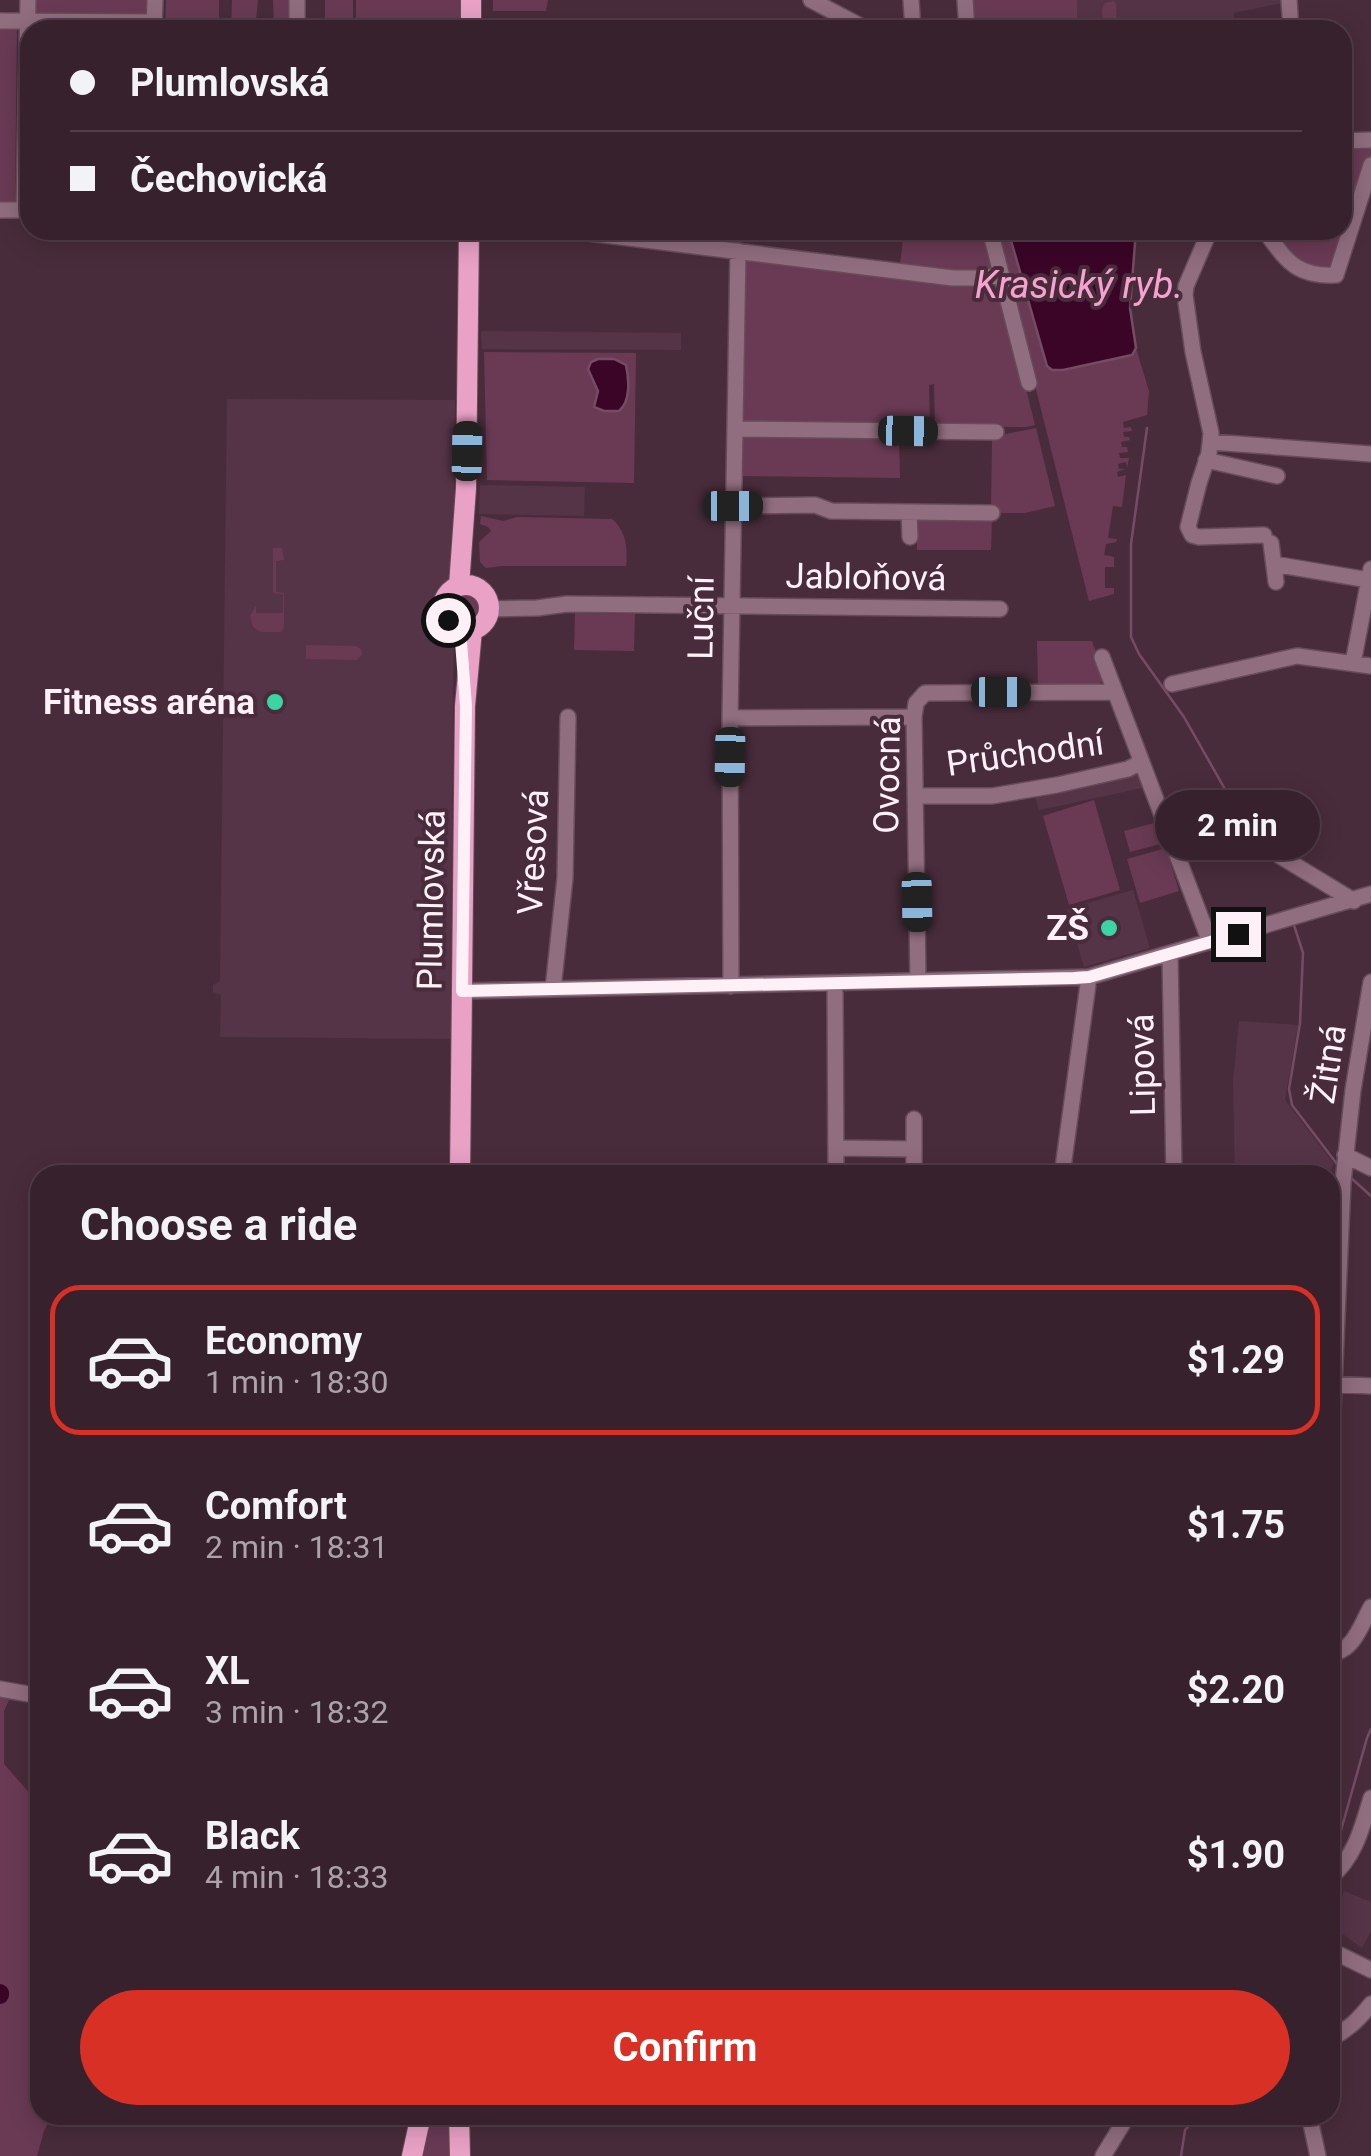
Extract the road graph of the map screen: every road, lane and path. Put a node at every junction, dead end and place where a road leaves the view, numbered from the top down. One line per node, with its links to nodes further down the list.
1 (811, 0): 2 (street)
2 (849, 20)
3 (1371, 165): 4 (street)
4 (1352, 225)
5 (469, 240): 27 (main road, Plumlovská)
6 (647, 240): 11 (street)
7 (992, 240): 12 (street)
8 (1206, 240): 16 (street)
9 (1271, 240): 10 (street)
10 (1347, 240)
11 (738, 251): 12 (street); 14 (street, Luční)
12 (1000, 276): 13 (street)
13 (1028, 384)
14 (736, 429): 15 (street); 20 (street, Luční)
15 (996, 432)
16 (1211, 442): 17 (street); 18 (street)
17 (1371, 454)
18 (1206, 460): 19 (street); 24 (street)
19 (1277, 476)
20 (733, 506): 21 (street); 28 (street, Luční)
21 (910, 512): 22 (street); 23 (street)
22 (992, 513)
23 (910, 537)
24 (1274, 564): 25 (street); 26 (street)
25 (1370, 574): 33 (street)
26 (1276, 582)
27 (467, 586): 29 (main road, Plumlovská); 31 (main road, Plumlovská)
28 (731, 604): 29 (street); 30 (street, Jabloňová); 39 (street, Luční)
29 (489, 609): 31 (main road)
30 (1000, 609)
31 (466, 630): 53 (main road, Plumlovská)
32 (1102, 657): 36 (street)
33 (1354, 663): 34 (street); 35 (street)
34 (1371, 666)
35 (1172, 684)
36 (1115, 692): 38 (street, Ovocná); 40 (street)
37 (568, 717): 52 (street, Vřesová)
38 (914, 717): 39 (street); 41 (street, Ovocná)
39 (730, 718): 51 (street, Luční)
40 (1141, 762): 41 (street, Průchodní); 45 (street)
41 (915, 796): 48 (street, Ovocná)
42 (1280, 856): 44 (street)
43 (1371, 894): 44 (street)
44 (1354, 901): 45 (street)
45 (1210, 942): 46 (street)
46 (1170, 954): 47 (street); 61 (street, Lipová)
47 (1089, 977): 48 (street); 60 (street)
48 (918, 982): 50 (street)
49 (1371, 982): 62 (street, Žitná)
50 (835, 983): 51 (street); 55 (street)
51 (731, 986): 52 (street)
52 (554, 989): 53 (street)
53 (462, 991): 57 (main road, Plumlovská)
54 (914, 1119): 56 (street)
55 (836, 1148): 56 (street); 58 (street)
56 (914, 1149): 59 (street)
57 (460, 1165)
58 (836, 1165)
59 (914, 1165)
60 (1063, 1165)
61 (1174, 1165)
62 (1344, 1165): 63 (street, Žitná); 64 (street, Žitná)
63 (1371, 1168)
64 (1340, 1238)
65 (1340, 1384): 66 (street)
66 (1371, 1386)
67 (1371, 1606): 68 (street)
68 (1340, 1653)
69 (0, 1688): 70 (street)
70 (30, 1694)
71 (1371, 1798): 72 (street)
72 (1340, 1869)
73 (1340, 1955): 74 (street)
74 (1371, 1970)
75 (1371, 2004): 76 (street)
76 (1340, 2034)
77 (419, 2125): 81 (main road)
78 (458, 2125): 82 (main road)
79 (1122, 2125): 83 (street)
80 (1311, 2125): 84 (street)
81 (412, 2156)
82 (460, 2156)
83 (1104, 2156)
84 (1318, 2156)

